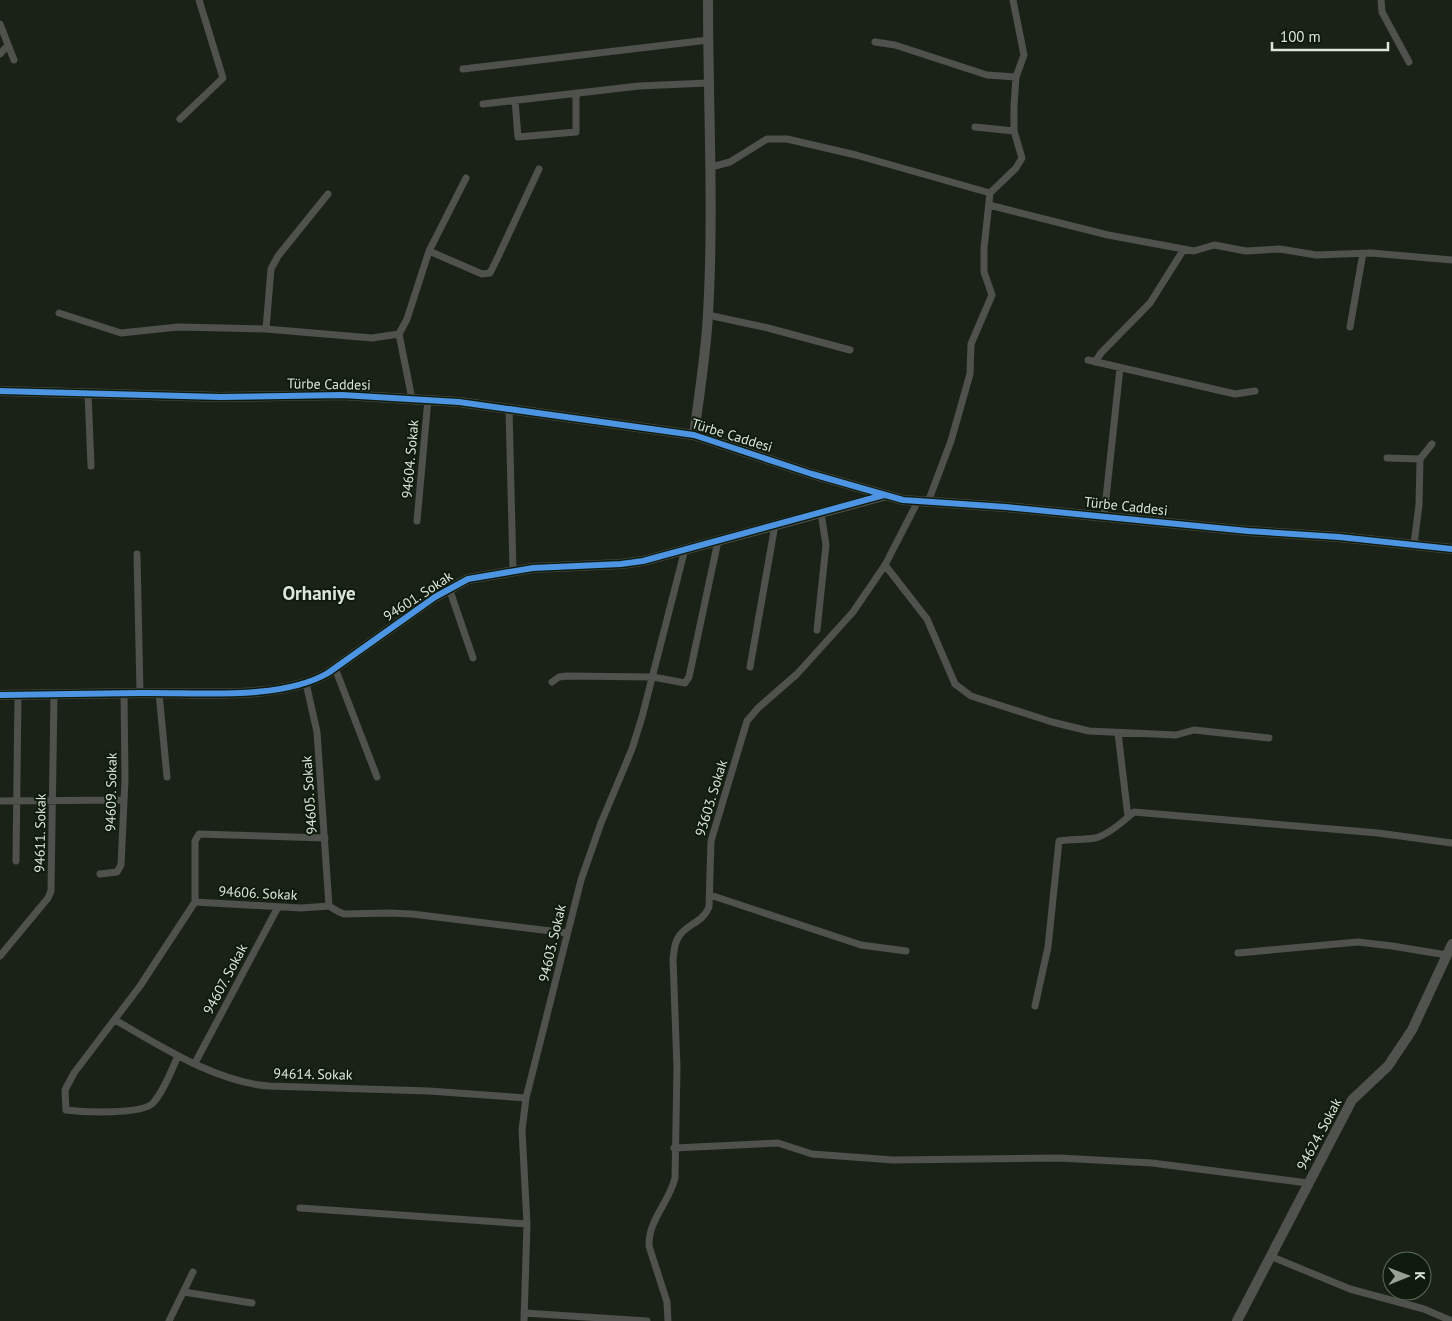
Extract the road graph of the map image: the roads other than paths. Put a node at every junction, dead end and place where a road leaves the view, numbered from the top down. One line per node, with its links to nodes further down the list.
1 (200, 0): 18 (street)
2 (708, 0): 6 (street)
3 (1013, 0): 13 (street)
4 (1381, 0): 11 (street)
5 (0, 24): 8 (street)
6 (708, 40): 12 (street); 14 (street)
7 (875, 42): 13 (street)
8 (8, 45): 9 (street); 10 (street)
9 (0, 54)
10 (14, 60)
11 (1409, 62)
12 (463, 69)
13 (1016, 77): 20 (street)
14 (708, 83): 15 (street); 21 (street)
15 (576, 93): 16 (street); 16 (street)
16 (515, 100): 17 (street)
17 (483, 104)
18 (180, 120)
19 (975, 127): 20 (street)
20 (1014, 131): 24 (street)
21 (711, 166): 24 (street); 32 (street)
22 (539, 169): 28 (street)
23 (466, 178): 28 (street)
24 (990, 193): 26 (street, 93603. Sokak)
25 (328, 194): 34 (street)
26 (989, 205): 27 (street); 50 (street, 93603. Sokak)
27 (1184, 249): 29 (street); 37 (street)
28 (429, 251): 35 (street)
29 (1363, 253): 30 (street); 33 (street)
30 (1452, 260)
31 (59, 313): 34 (street)
32 (708, 315): 36 (street); 44 (street)
33 (1350, 327)
34 (266, 329): 35 (street)
35 (399, 334): 41 (street)
36 (850, 350)
37 (1120, 368): 39 (street); 52 (street)
38 (0, 390): 40 (street, Türbe Caddesi)
39 (1255, 390)
40 (88, 394): 41 (street, Türbe Caddesi); 48 (street)
41 (412, 398): 42 (street, Türbe Caddesi)
42 (428, 400): 43 (street, Türbe Caddesi); 53 (street, 94604. Sokak)
43 (509, 409): 44 (street, Türbe Caddesi); 61 (street)
44 (694, 435): 49 (street, Türbe Caddesi)
45 (1432, 444): 47 (street)
46 (1387, 458): 47 (street)
47 (1420, 459): 56 (street)
48 (91, 466)
49 (884, 495): 50 (street, Türbe Caddesi); 51 (street, 94601. Sokak)
50 (923, 502): 52 (street, Türbe Caddesi); 60 (street, 93603. Sokak)
51 (822, 513): 54 (street, 94601. Sokak); 63 (street)
52 (1104, 517): 56 (street, Türbe Caddesi)
53 (416, 521)
54 (775, 525): 55 (street, 94601. Sokak); 65 (street)
55 (718, 541): 57 (street, 94601. Sokak); 67 (street)
56 (1414, 544): 58 (street, Türbe Caddesi)
57 (685, 549): 61 (street, 94601. Sokak); 67 (street, 94603. Sokak)
58 (1452, 549)
59 (137, 554): 70 (street)
60 (885, 565): 76 (street); 89 (street, 93603. Sokak)
61 (513, 571): 62 (street, 94601. Sokak)
62 (449, 588): 64 (street, 94601. Sokak); 66 (street, 94601. Sokak)
63 (817, 630)
64 (473, 658)
65 (750, 667)
66 (335, 668): 69 (street, 94601. Sokak); 79 (street)
67 (654, 677): 68 (street); 93 (street, 94603. Sokak)
68 (552, 682)
69 (306, 683): 71 (street, 94601. Sokak); 85 (street, 94605. Sokak)
70 (140, 693): 71 (street, 94601. Sokak); 72 (street, 94601. Sokak)
71 (159, 693): 78 (street)
72 (124, 694): 75 (street, 94601. Sokak); 80 (street, 94609. Sokak)
73 (0, 695): 74 (street, 94601. Sokak)
74 (18, 695): 75 (street, 94601. Sokak); 81 (street)
75 (54, 695): 82 (street, 94611. Sokak)
76 (1118, 732): 77 (street); 84 (street)
77 (1269, 738)
78 (166, 777)
79 (376, 777)
80 (124, 800): 82 (street); 88 (street, 94609. Sokak)
81 (16, 801): 82 (street); 83 (street); 87 (street)
82 (53, 801): 97 (street, 94611. Sokak)
83 (0, 802)
84 (1128, 817): 86 (street); 99 (street)
85 (325, 838): 90 (street); 92 (street, 94605. Sokak)
86 (1452, 843)
87 (16, 861)
88 (100, 874)
89 (710, 895): 95 (street); 104 (street, 93603. Sokak)
90 (195, 902): 91 (street, 94606. Sokak); 100 (street)
91 (278, 906): 92 (street, 94606. Sokak); 102 (street, 94607. Sokak)
92 (330, 906): 93 (street, 94606. Sokak)
93 (567, 932): 103 (street, 94603. Sokak)
94 (1452, 944): 98 (street, 94624. Sokak)
95 (906, 951)
96 (1238, 953): 98 (street)
97 (1, 954)
98 (1447, 955): 105 (street, 94624. Sokak)
99 (1035, 1006)
100 (114, 1020): 101 (street, 94614. Sokak); 101 (street)
101 (178, 1056): 102 (street, 94614. Sokak)
102 (195, 1063): 103 (street, 94614. Sokak)
103 (526, 1098): 107 (street, 94603. Sokak)
104 (674, 1148): 105 (street); 115 (street, 93603. Sokak)
105 (1308, 1183): 108 (street, 94624. Sokak)
106 (300, 1208): 107 (street)
107 (527, 1224): 112 (street, 94603. Sokak)
108 (1270, 1256): 116 (street, 94624. Sokak); 117 (street)
109 (193, 1272): 110 (street)
110 (184, 1292): 111 (street); 113 (street)
111 (252, 1303)
112 (524, 1317): 114 (street, 94603. Sokak)
113 (169, 1321)
114 (647, 1321)
115 (668, 1321)
116 (1237, 1321)
117 (1452, 1321)

